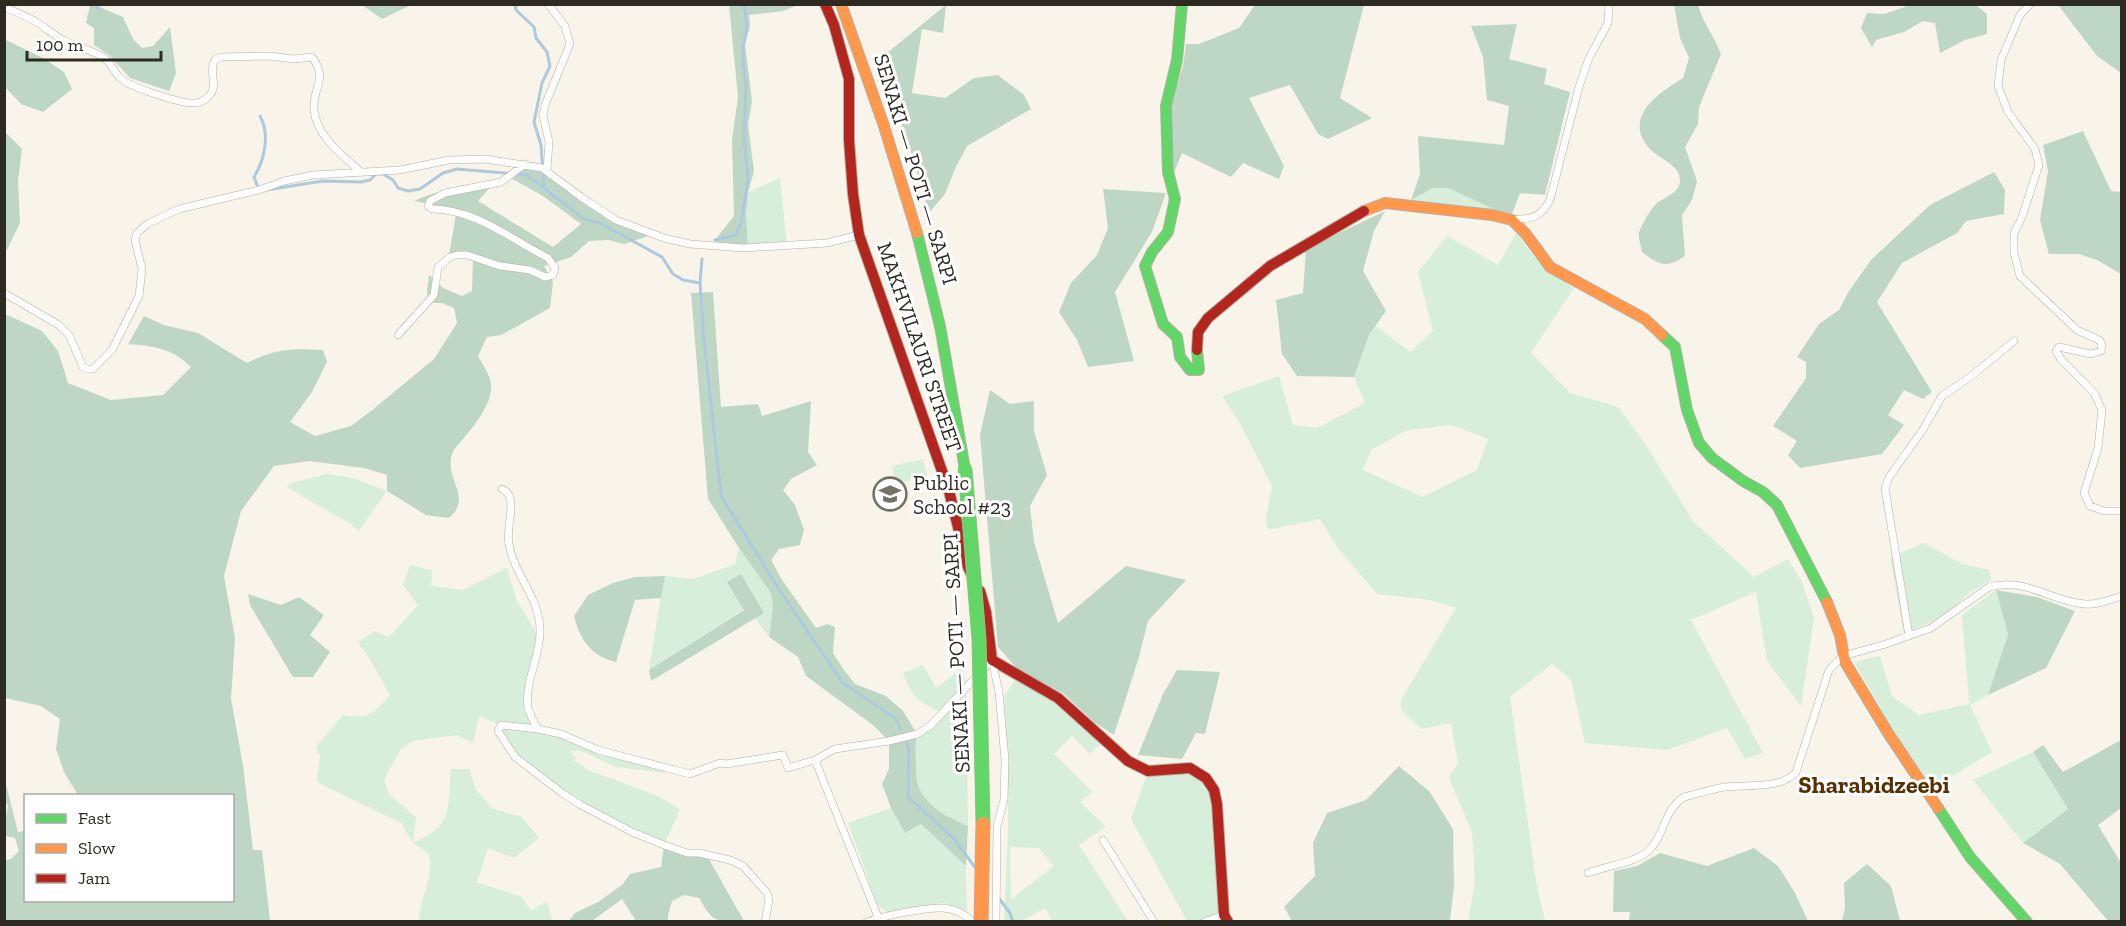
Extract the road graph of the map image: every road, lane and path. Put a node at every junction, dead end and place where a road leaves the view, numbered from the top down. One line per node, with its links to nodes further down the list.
1 (548, 4): 9 (street)
2 (825, 4): 12 (main road, MAKHVILAURI STREET)
3 (842, 4): 31 (main road, SENAKI — POTI — SARPI, bridge)
4 (1182, 4): 11 (main road)
5 (1609, 4): 11 (street)
6 (2030, 4): 17 (street)
7 (4, 7): 10 (street)
8 (525, 164): 9 (street); 10 (street); 14 (street)
9 (547, 170): 12 (street)
10 (361, 172): 13 (street)
11 (1512, 220): 20 (main road)
12 (859, 235): 21 (main road, MAKHVILAURI STREET)
13 (4, 293)
14 (398, 335)
15 (2014, 341): 19 (street)
16 (502, 489): 22 (street)
17 (2121, 511)
18 (2121, 596): 19 (street)
19 (1909, 636): 20 (street)
20 (1843, 656): 25 (street); 35 (main road)
21 (992, 660): 23 (street); 27 (main road); 32 (street)
22 (538, 729): 23 (street); 28 (street)
23 (815, 760): 26 (street)
24 (1102, 840): 33 (street)
25 (1588, 873)
26 (878, 917): 29 (street); 30 (street)
27 (1226, 918): 34 (street)
28 (765, 921)
29 (867, 921)
30 (973, 921)
31 (981, 921)
32 (996, 921)
33 (1154, 921)
34 (1204, 921)
35 (2027, 921)

